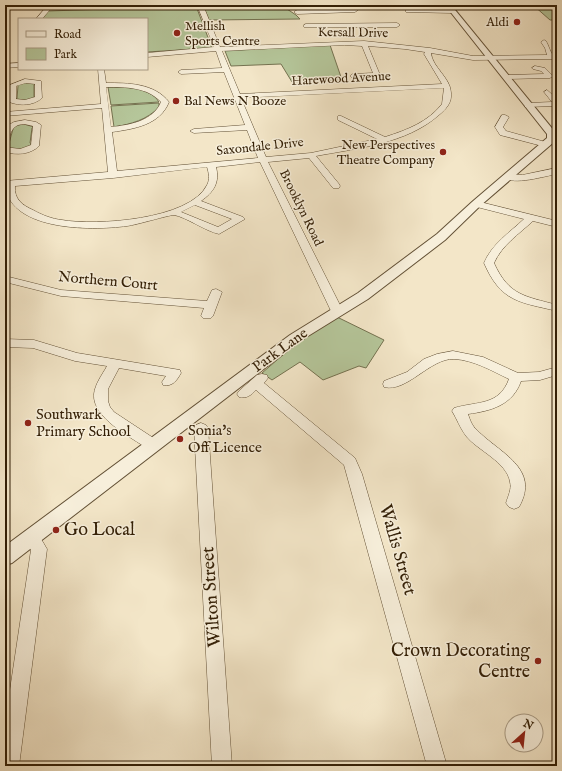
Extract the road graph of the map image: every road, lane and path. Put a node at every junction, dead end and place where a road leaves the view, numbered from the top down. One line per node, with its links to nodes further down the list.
1 (20, 5): 4 (street)
2 (51, 5): 10 (street)
3 (200, 5): 16 (street, Brooklyn Road)
4 (5, 6)
5 (450, 8): 8 (street); 19 (street)
6 (291, 9): 9 (street)
7 (355, 10): 9 (street)
8 (408, 11)
9 (297, 12): 12 (street)
10 (40, 18)
11 (397, 25): 12 (street)
12 (307, 31): 15 (street)
13 (544, 42): 20 (street)
14 (364, 43): 15 (street, Kersall Drive); 17 (street, Kersall Drive); 27 (street)
15 (310, 44): 16 (street, Kersall Drive)
16 (218, 49): 18 (street, Kersall Drive); 25 (street, Brooklyn Road)
17 (430, 50): 19 (street, Kersall Drive); 30 (street)
18 (148, 55)
19 (491, 58): 20 (street, Kersall Drive); 28 (street)
20 (554, 58)
21 (18, 65): 22 (street)
22 (5, 66)
23 (535, 68): 28 (street)
24 (101, 70): 29 (street)
25 (226, 70): 26 (street); 32 (street, Brooklyn Road)
26 (181, 72)
27 (353, 76)
28 (506, 77): 35 (street)
29 (102, 85): 36 (street); 43 (street)
30 (447, 86): 32 (street, Harewood Avenue); 46 (street, Saxondale Drive)
31 (557, 94): 34 (street)
32 (237, 96): 42 (street, Brooklyn Road)
33 (25, 103): 37 (street)
34 (557, 104): 35 (street)
35 (528, 105): 47 (street)
36 (105, 106): 37 (street); 43 (street)
37 (24, 112): 38 (street); 40 (street)
38 (5, 114)
39 (341, 118): 46 (street)
40 (24, 122): 45 (street); 48 (street)
41 (512, 124): 47 (street)
42 (250, 127): 44 (street); 50 (street, Brooklyn Road)
43 (108, 130): 53 (street)
44 (194, 131)
45 (5, 139)
46 (385, 140): 49 (street, Saxondale Drive)
47 (549, 142): 54 (street, Park Lane)
48 (5, 149)
49 (311, 156): 50 (street, Saxondale Drive); 56 (street)
50 (263, 160): 51 (street, Saxondale Drive); 66 (street, Brooklyn Road)
51 (211, 166): 53 (street, Saxondale Drive); 57 (street)
52 (557, 171): 54 (street)
53 (113, 175): 55 (street, Saxondale Drive)
54 (508, 177): 58 (street, Park Lane)
55 (8, 184): 59 (street)
56 (336, 186)
57 (196, 202): 59 (street); 59 (street)
58 (476, 204): 60 (street); 66 (street, Park Lane)
59 (174, 212)
60 (531, 218): 61 (street); 65 (street)
61 (557, 224)
62 (5, 279): 64 (street, Northern Court)
63 (216, 292): 64 (street)
64 (211, 305): 67 (street)
65 (557, 308)
66 (337, 311): 76 (street, Park Lane)
67 (207, 316)
68 (5, 343): 69 (street)
69 (116, 364): 72 (street); 76 (street)
70 (557, 372): 71 (street)
71 (516, 377): 73 (street); 77 (street)
72 (168, 382)
73 (389, 384)
74 (254, 385): 82 (street, Wallis Street)
75 (201, 428): 81 (street, Wilton Street)
76 (154, 445): 78 (street, Park Lane)
77 (514, 503)
78 (31, 537): 79 (street, Park Lane); 80 (street)
79 (5, 557)
80 (10, 766)
81 (222, 766)
82 (437, 766)

